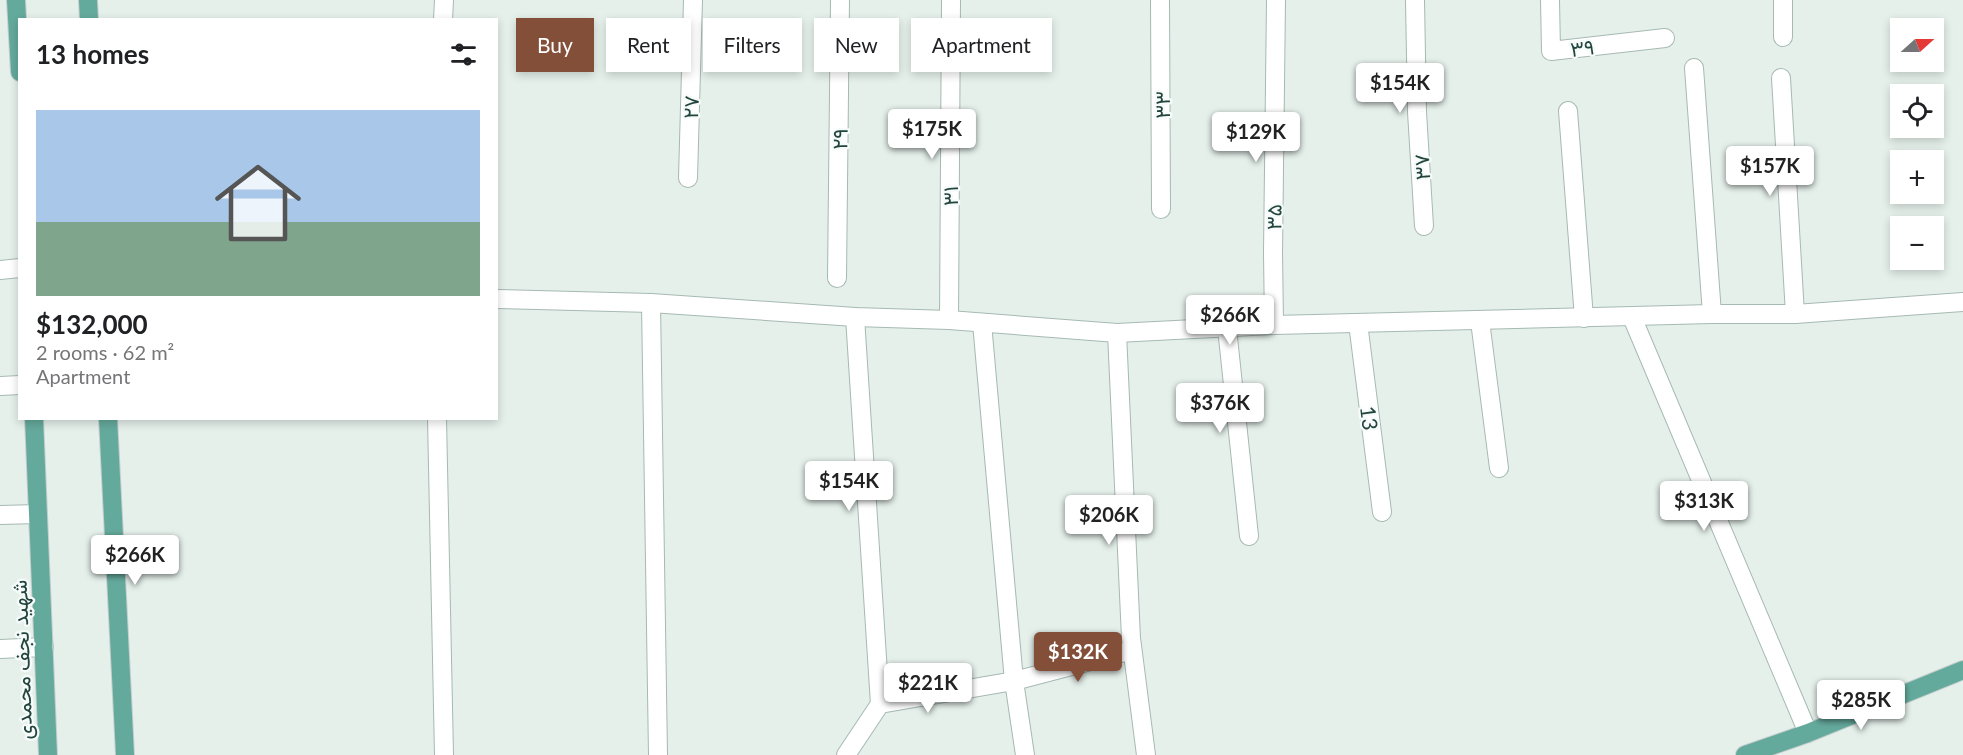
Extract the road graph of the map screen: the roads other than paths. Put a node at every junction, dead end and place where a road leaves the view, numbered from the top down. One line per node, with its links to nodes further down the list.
1 (16, 0): 14 (main road)
2 (88, 0): 12 (main road)
3 (444, 0): 13 (street)
4 (693, 0): 20 (street, ۲۷)
5 (840, 0): 25 (street, ۲۹)
6 (951, 0): 34 (street, ۳۱)
7 (1160, 0): 21 (street, ۳۳)
8 (1276, 0): 38 (street, ۳۵)
9 (1415, 0): 22 (street, ۳۷)
10 (1550, 0): 16 (street, ۳۹)
11 (1783, 0): 15 (street)
12 (89, 18)
13 (443, 18)
14 (18, 36)
15 (1783, 37)
16 (1665, 38)
17 (1695, 68): 29 (street)
18 (1781, 78): 30 (street)
19 (1568, 111): 33 (street)
20 (688, 178)
21 (1161, 210)
22 (1424, 226)
23 (18, 268): 24 (street)
24 (0, 270)
25 (837, 278)
26 (498, 299): 28 (street)
27 (1963, 302): 30 (street)
28 (651, 303): 31 (street); 61 (street)
29 (1712, 314): 30 (street); 32 (street)
30 (1795, 314)
31 (855, 317): 34 (street); 56 (street)
32 (1632, 317): 33 (street); 57 (street)
33 (1584, 318): 35 (street)
34 (949, 320): 36 (street)
35 (1480, 321): 37 (street); 46 (street)
36 (982, 323): 40 (street); 55 (street)
37 (1358, 323): 38 (street); 47 (street, 13)
38 (1274, 325): 39 (street)
39 (1227, 328): 40 (street); 50 (street)
40 (1117, 333): 53 (street)
41 (18, 385): 42 (street)
42 (0, 386)
43 (34, 420): 48 (main road, شهید نجف محمدی)
44 (108, 420): 59 (main road)
45 (437, 420): 60 (street)
46 (1499, 468)
47 (1382, 512)
48 (38, 514): 49 (street); 51 (main road, شهید نجف محمدی)
49 (0, 515)
50 (1249, 536)
51 (44, 647): 52 (street); 58 (main road, شهید نجف محمدی)
52 (0, 649)
53 (1132, 650): 55 (street); 64 (street)
54 (1963, 670): 57 (main road)
55 (1014, 681): 56 (street); 63 (street)
56 (880, 704): 62 (street)
57 (1808, 733): 65 (main road)
58 (48, 755)
59 (125, 755)
60 (444, 755)
61 (658, 755)
62 (846, 755)
63 (1025, 755)
64 (1146, 755)
65 (1745, 755)

